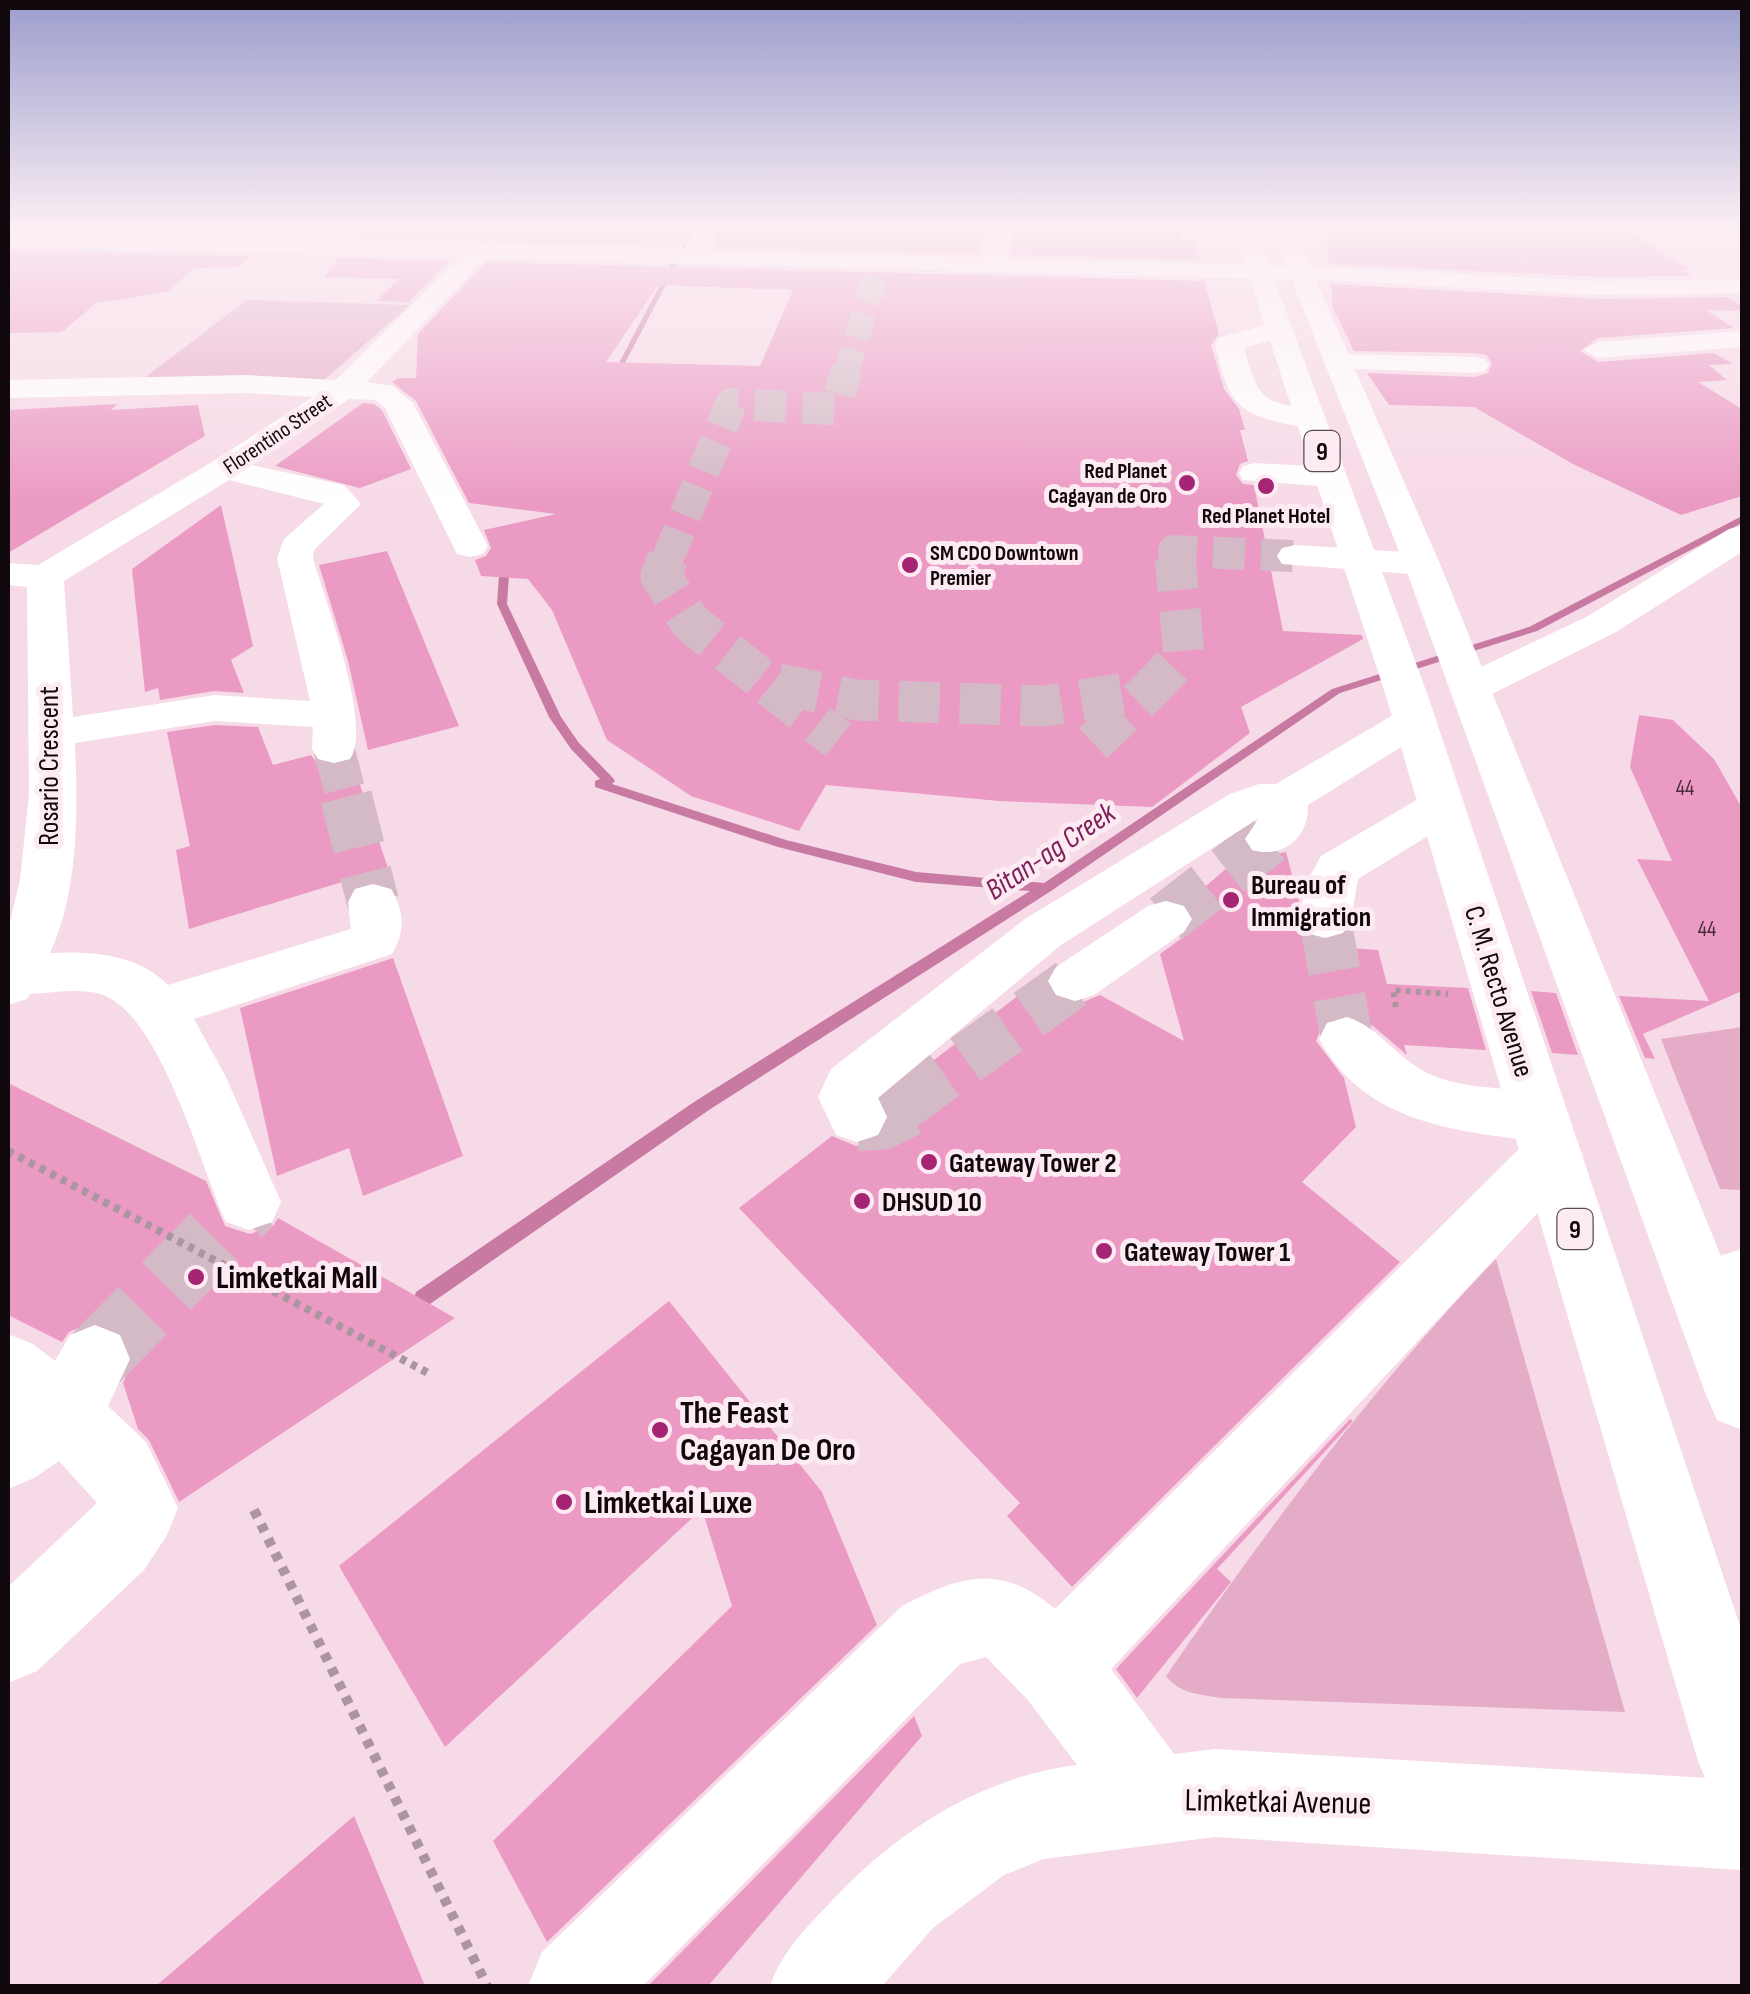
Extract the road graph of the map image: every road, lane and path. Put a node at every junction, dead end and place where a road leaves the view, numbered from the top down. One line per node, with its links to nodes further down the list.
1 (413, 318): 9 (main road, Florentino Street)
2 (1275, 318): 4 (main road, C. M. Recto Avenue / 9)
3 (1319, 318): 7 (main road, 9)
4 (1279, 329): 11 (main road, C. M. Recto Avenue / 9); 11 (main road)
5 (1742, 339): 6 (main road)
6 (1598, 350)
7 (1337, 362): 8 (main road); 17 (main road, 9)
8 (1475, 366)
9 (344, 388): 10 (main road); 12 (main road, Florentino Street); 16 (main road)
10 (8, 389)
11 (1311, 420): 14 (main road, C. M. Recto Avenue / 9)
12 (220, 461): 20 (main road, Florentino Street); 21 (main road)
13 (1256, 473): 14 (main road)
14 (1331, 477): 19 (main road, C. M. Recto Avenue / 9)
15 (1742, 537): 22 (main road)
16 (470, 546)
17 (1422, 564): 19 (main road); 22 (main road, 9)
18 (1297, 566): 19 (main road)
19 (1363, 570): 24 (main road, C. M. Recto Avenue / 9)
20 (26, 576): 25 (main road, Rosario Crescent)
21 (292, 659): 23 (main road); 23 (main road)
22 (1469, 684): 40 (main road, 9)
23 (214, 708): 25 (main road)
24 (1411, 708): 26 (main road, C. M. Recto Avenue / 9); 36 (main road)
25 (51, 734): 30 (main road, Rosario Crescent)
26 (1442, 806): 29 (main road); 37 (main road, C. M. Recto Avenue / 9)
27 (373, 902): 34 (main road)
28 (1166, 919): 31 (main road)
29 (1325, 920)
30 (10, 980): 34 (main road)
31 (1075, 981)
32 (1393, 990): 33 (path)
33 (1396, 1007)
34 (160, 1009): 39 (main road)
35 (1347, 1038): 37 (main road)
36 (858, 1117)
37 (1545, 1136): 46 (main road); 47 (main road, C. M. Recto Avenue / 9)
38 (8, 1151): 41 (path)
39 (249, 1202)
40 (1722, 1285): 42 (main road, 9)
41 (430, 1374)
42 (1742, 1395)
43 (44, 1398): 45 (main road)
44 (254, 1510): 50 (path)
45 (8, 1642)
46 (1056, 1667): 48 (main road); 51 (main road)
47 (1742, 1761)
48 (1154, 1800): 49 (main road, Limketkai Avenue); 52 (main road, Limketkai Avenue)
49 (1742, 1825)
50 (487, 1986)
51 (576, 1986)
52 (818, 1986)

